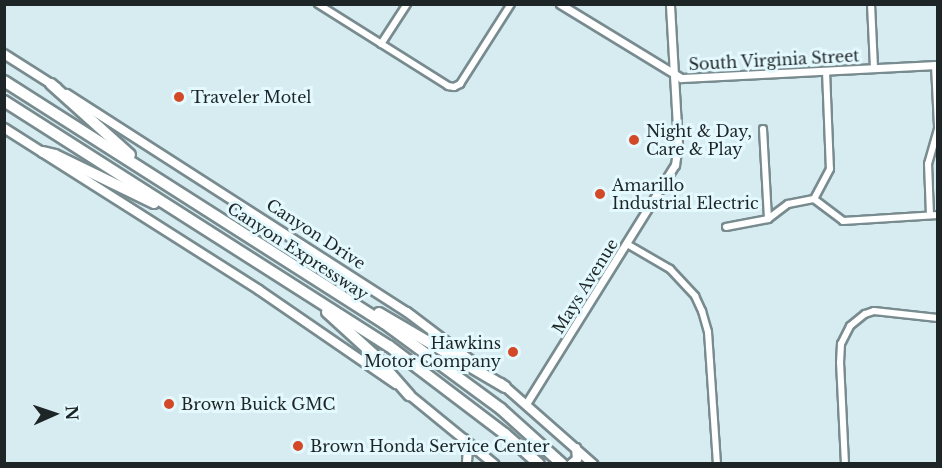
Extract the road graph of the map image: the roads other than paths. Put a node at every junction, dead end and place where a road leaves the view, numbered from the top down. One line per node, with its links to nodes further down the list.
1 (318, 4): 7 (street)
2 (407, 4): 7 (street)
3 (511, 4): 7 (street)
4 (561, 4): 12 (street, South Virginia Street)
5 (670, 4): 12 (street, Mays Avenue)
6 (871, 4): 10 (street)
7 (381, 44)
8 (4, 54): 14 (main road, Canyon Drive)
9 (936, 65): 10 (street, South Virginia Street); 17 (street)
10 (874, 68): 11 (street, South Virginia Street)
11 (826, 71): 12 (street, South Virginia Street); 21 (street)
12 (674, 76): 26 (street, Mays Avenue)
13 (4, 81): 20 (highway, Canyon Expressway)
14 (51, 84): 20 (highway); 30 (main road, Canyon Drive)
15 (4, 101): 24 (highway, Canyon Expressway)
16 (4, 128): 19 (main road)
17 (938, 128): 22 (street)
18 (763, 129): 23 (street)
19 (43, 152): 24 (highway); 31 (main road)
20 (188, 199): 27 (highway, Canyon Expressway)
21 (814, 199): 22 (street); 23 (street)
22 (934, 215)
23 (768, 219): 25 (street)
24 (196, 222): 28 (highway, Canyon Expressway)
25 (726, 227)
26 (627, 244): 32 (street, Mays Avenue); 41 (street)
27 (332, 290): 30 (highway); 36 (highway, Canyon Expressway)
28 (310, 295): 31 (highway); 35 (highway, Canyon Expressway)
29 (937, 319): 42 (street)
30 (506, 387): 32 (main road, Canyon Drive)
31 (409, 395): 33 (main road)
32 (526, 404): 34 (main road, Canyon Drive)
33 (464, 439): 37 (main road); 38 (main road)
34 (576, 448): 39 (main road); 40 (main road, Canyon Drive)
35 (537, 461)
36 (559, 461)
37 (494, 463)
38 (467, 464)
39 (571, 464)
40 (593, 464)
41 (717, 464)
42 (845, 464)

